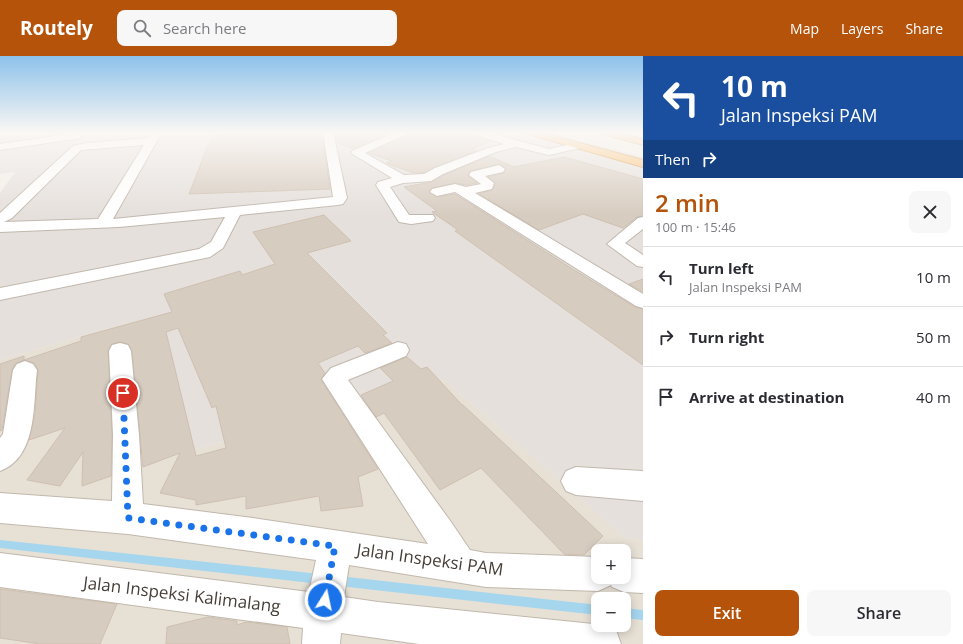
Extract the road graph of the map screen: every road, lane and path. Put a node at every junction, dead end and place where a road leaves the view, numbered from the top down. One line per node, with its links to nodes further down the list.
1 (65, 159): 14 (street)
2 (141, 159): 16 (street)
3 (333, 159): 12 (street)
4 (367, 159): 9 (street)
5 (468, 159): 9 (street)
6 (626, 159): 7 (highway)
7 (643, 164)
8 (499, 169): 11 (street)
9 (402, 179): 13 (street)
10 (437, 192): 11 (street)
11 (463, 192): 22 (street)
12 (236, 211): 16 (street); 21 (street)
13 (428, 218)
14 (0, 219)
15 (643, 221): 18 (street)
16 (103, 224): 17 (street)
17 (0, 226)
18 (624, 236): 19 (street); 20 (street)
19 (643, 243)
20 (643, 262)
21 (0, 294)
22 (643, 302)
23 (398, 350): 32 (street)
24 (120, 351): 30 (street)
25 (25, 370): 26 (street)
26 (0, 458)
27 (576, 481): 28 (street)
28 (643, 486)
29 (0, 508): 30 (street, Jalan Inspeksi PAM)
30 (128, 518): 31 (street, Jalan Inspeksi PAM)
31 (334, 550): 32 (street, Jalan Inspeksi PAM); 37 (street)
32 (460, 566): 34 (street, Jalan Inspeksi PAM)
33 (0, 570): 37 (street, Jalan Inspeksi Kalimalang)
34 (591, 574)
35 (631, 575): 36 (street)
36 (643, 576)
37 (323, 619): 38 (street, Jalan Inspeksi Kalimalang)
38 (602, 644)

